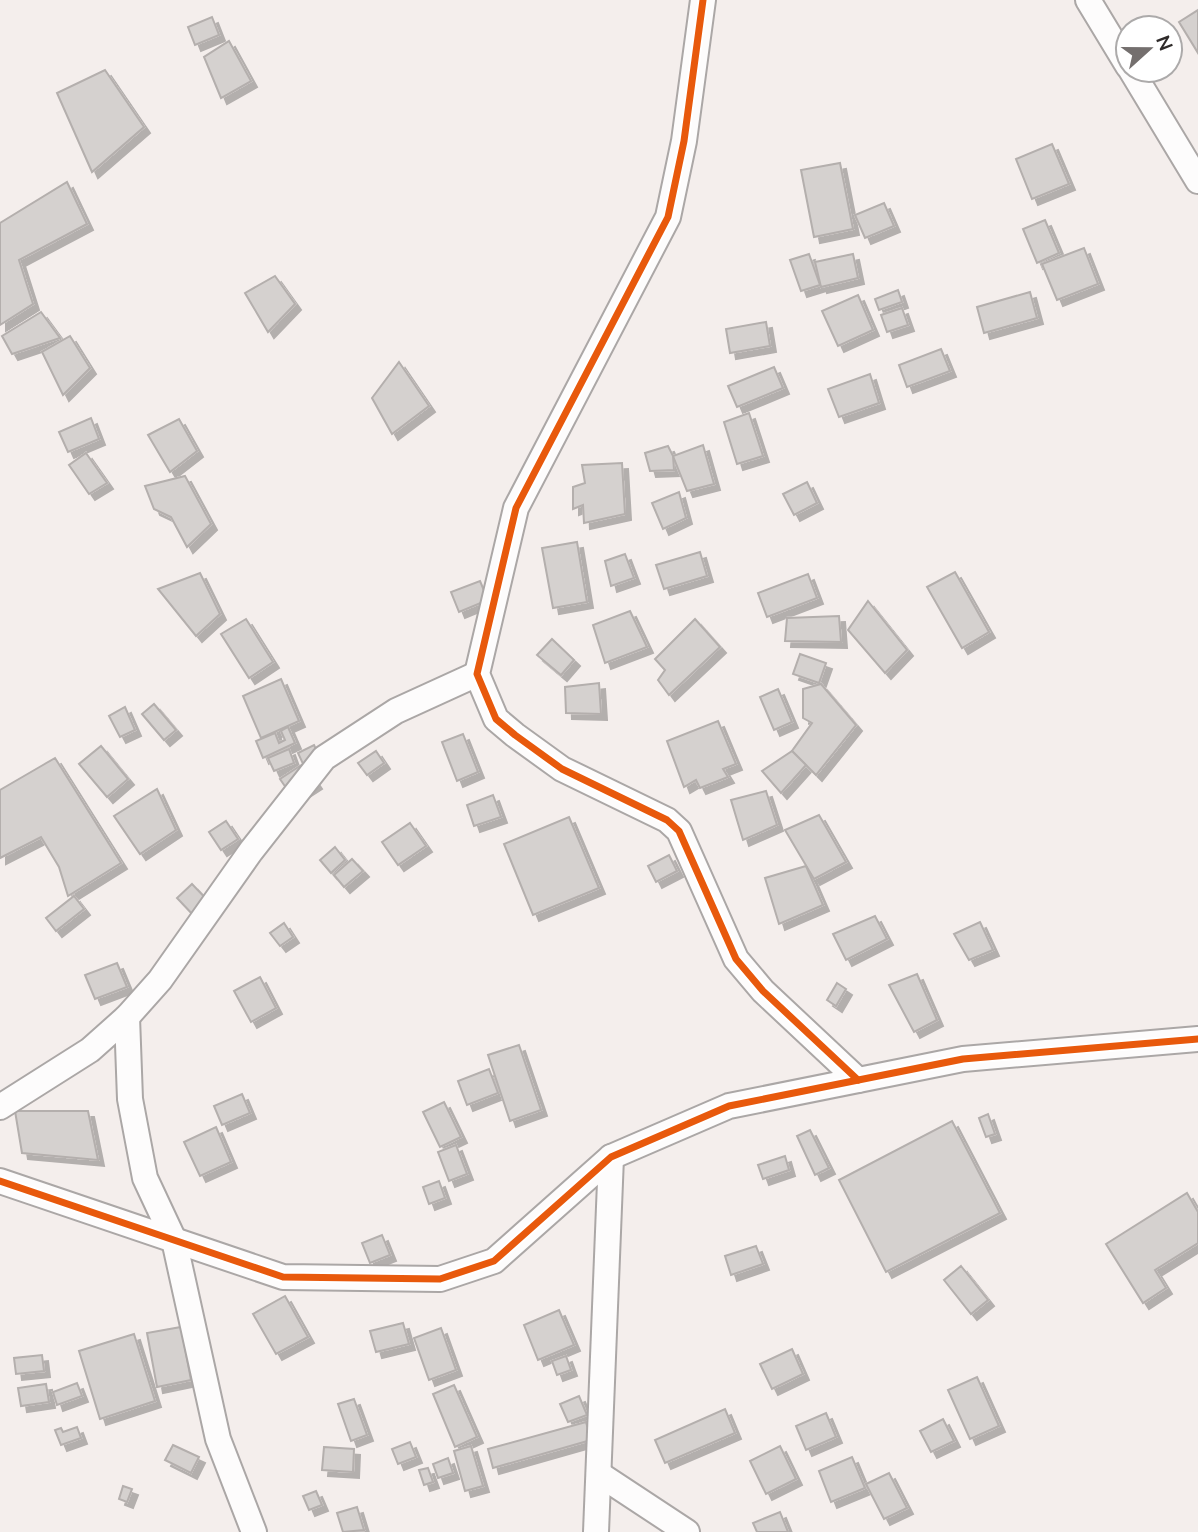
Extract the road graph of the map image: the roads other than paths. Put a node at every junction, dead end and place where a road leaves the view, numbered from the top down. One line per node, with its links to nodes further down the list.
1 (703, 0): 6 (street)
2 (1088, 0): 3 (street)
3 (1114, 43)
4 (1139, 84): 5 (street)
5 (1198, 181)
6 (477, 674): 7 (street); 9 (street)
7 (127, 1017): 10 (street); 13 (street)
8 (1198, 1039): 9 (street)
9 (858, 1080): 11 (street)
10 (0, 1107)
11 (611, 1157): 13 (street); 14 (street)
12 (0, 1181): 13 (street)
13 (174, 1240): 15 (street)
14 (599, 1474): 16 (street); 17 (street)
15 (254, 1532)
16 (596, 1532)
17 (687, 1532)

